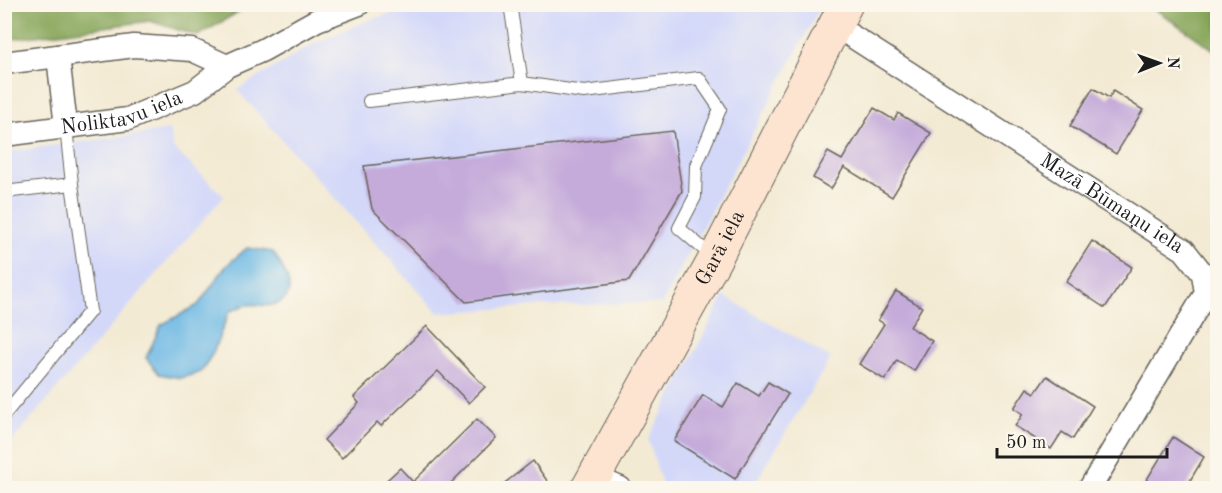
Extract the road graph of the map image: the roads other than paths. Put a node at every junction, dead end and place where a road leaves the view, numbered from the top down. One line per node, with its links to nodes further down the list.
1 (359, 4): 6 (street, Noliktavu iela)
2 (510, 4): 7 (lane)
3 (841, 15): 13 (street, Garā iela); 16 (street, Mazā Būmaņu iela)
4 (58, 56): 5 (street); 6 (street); 9 (street)
5 (4, 63)
6 (227, 66): 9 (street, Noliktavu iela)
7 (522, 83): 8 (lane); 13 (lane)
8 (369, 101)
9 (66, 127): 10 (street, Noliktavu iela); 11 (lane)
10 (4, 135)
11 (72, 184): 12 (lane); 14 (lane)
12 (4, 192)
13 (715, 258): 15 (street, Garā iela)
14 (4, 415)
15 (601, 485)
16 (1090, 489)

